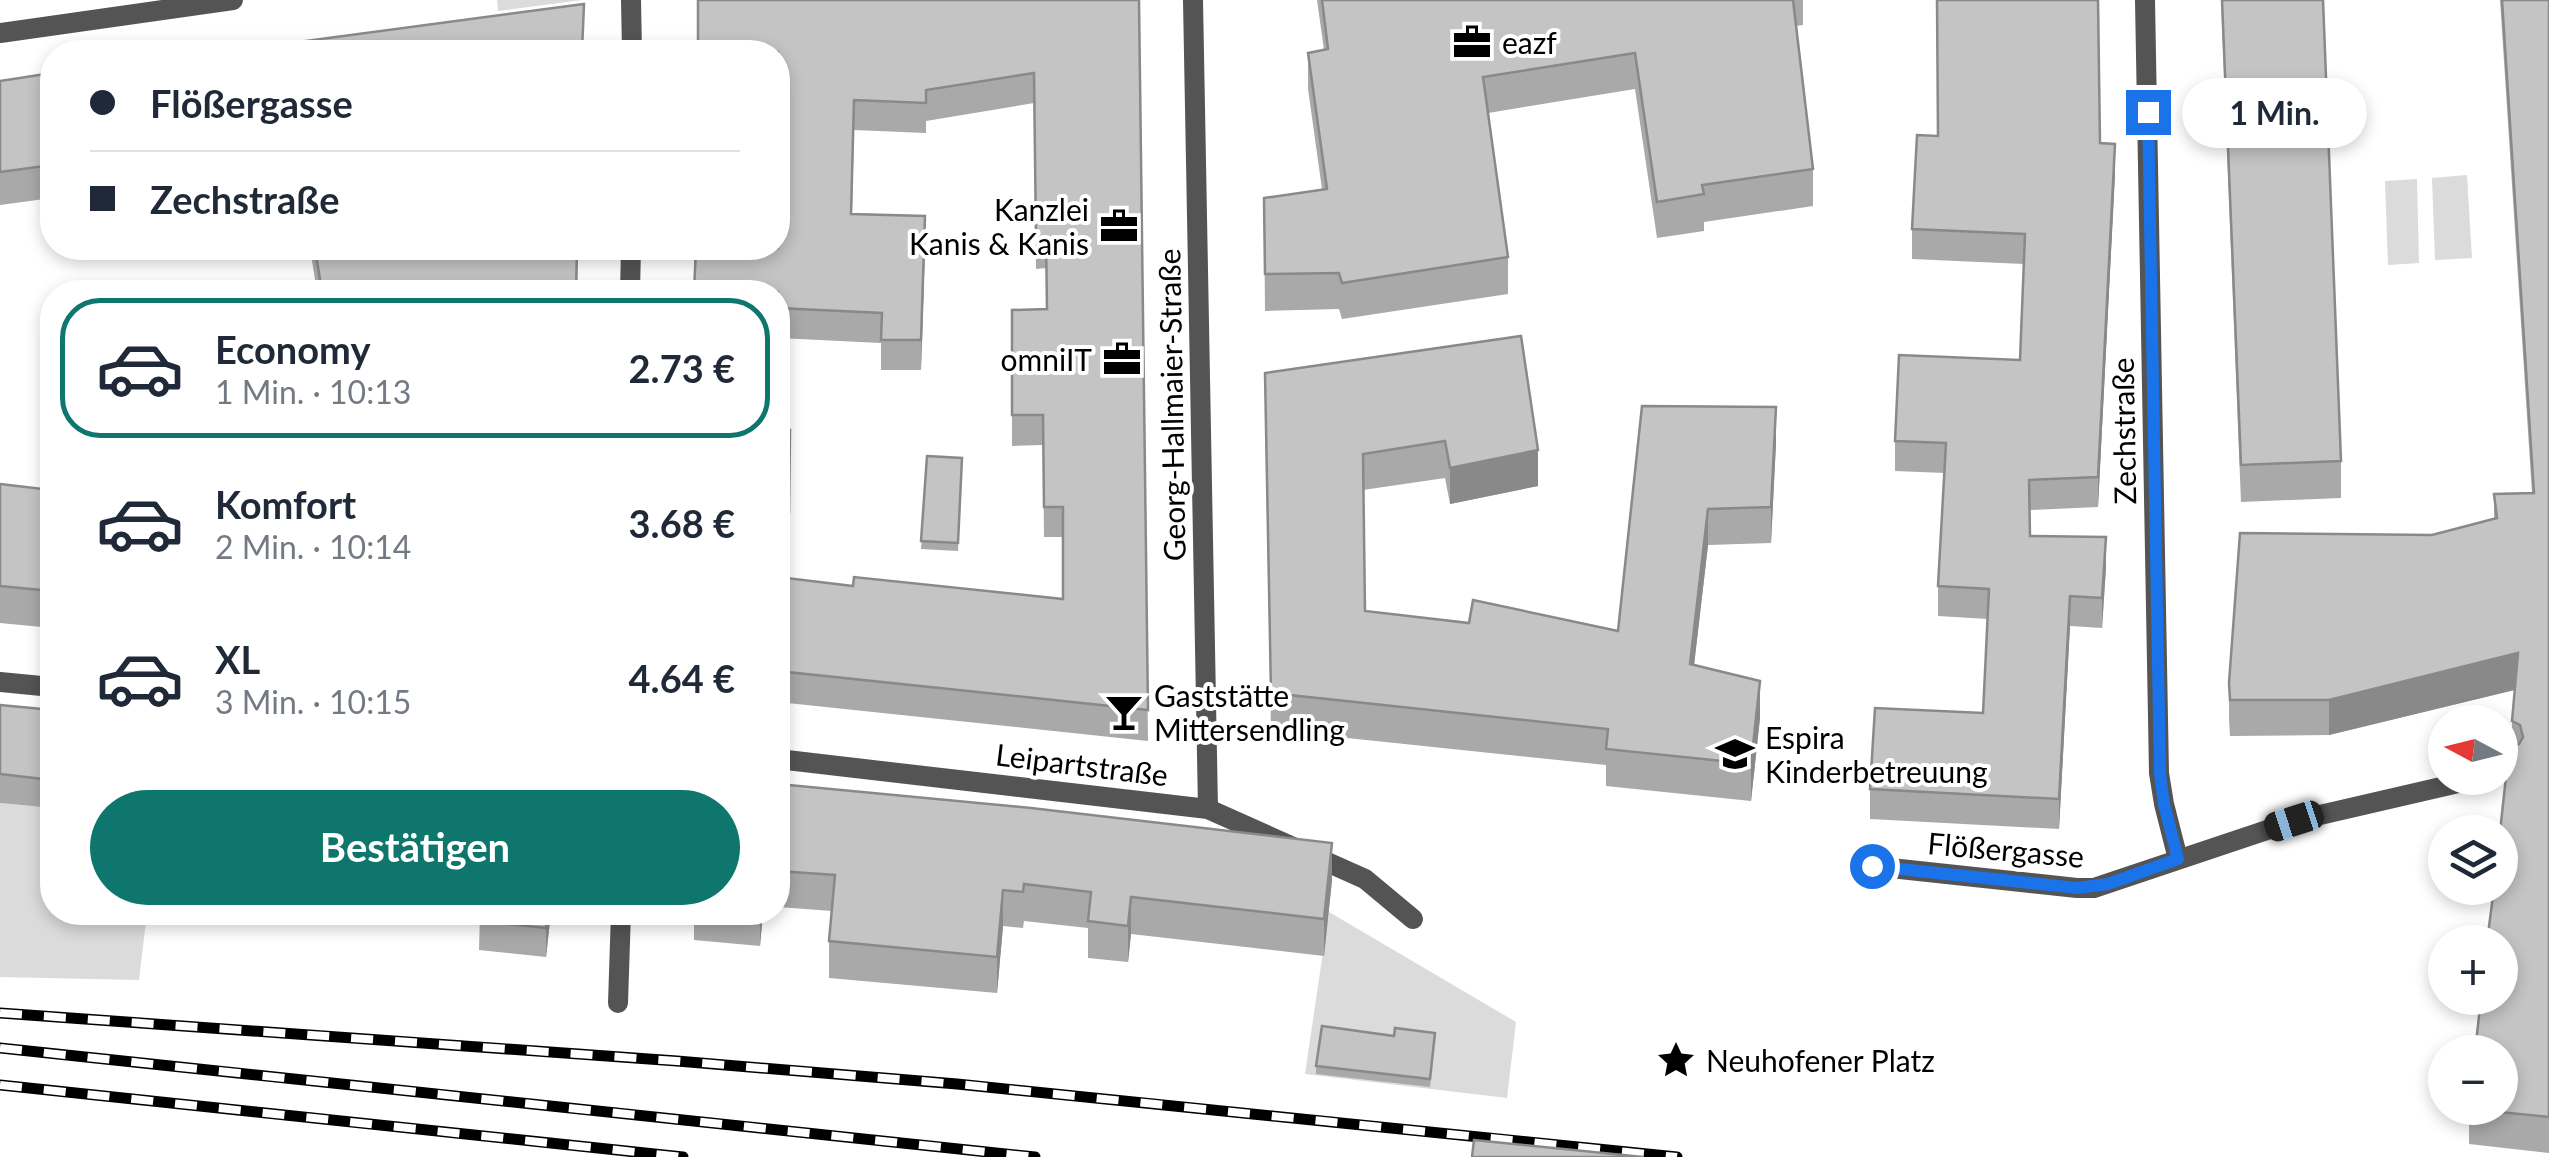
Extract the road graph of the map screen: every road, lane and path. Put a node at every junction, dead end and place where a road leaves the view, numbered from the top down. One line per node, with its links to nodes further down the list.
1 (233, 0): 5 (street)
2 (630, 0): 6 (street)
3 (1193, 0): 11 (street, Georg-Hallmaier-Straße)
4 (2145, 0): 12 (street, Zechstraße)
5 (0, 33)
6 (632, 40)
7 (0, 682): 8 (street)
8 (40, 686)
9 (790, 760): 11 (street, Leipartstraße)
10 (2428, 790): 12 (street, Flößergasse)
11 (1208, 809): 14 (street, Leipartstraße)
12 (2178, 859): 13 (street, Flößergasse)
13 (1872, 866)
14 (1412, 918)
15 (621, 925): 16 (street)
16 (618, 1003)

